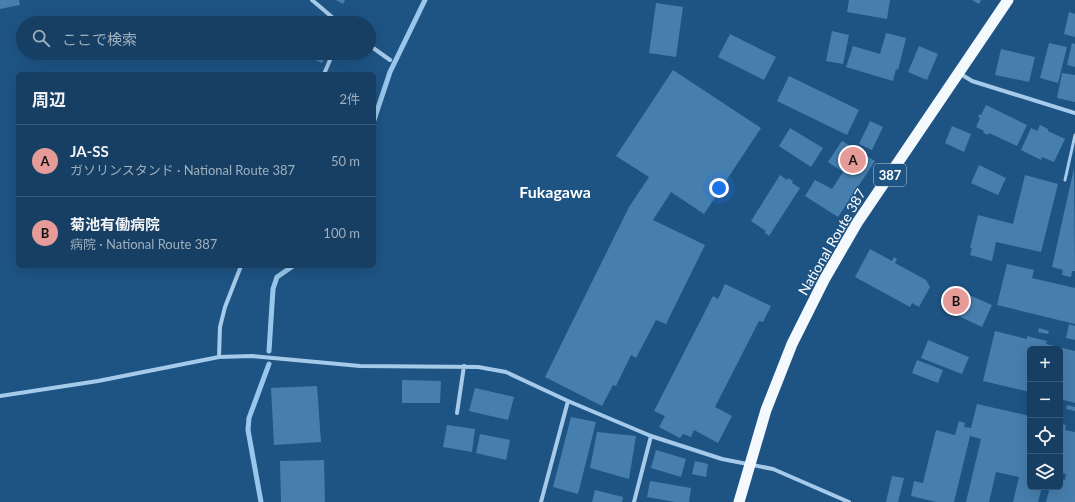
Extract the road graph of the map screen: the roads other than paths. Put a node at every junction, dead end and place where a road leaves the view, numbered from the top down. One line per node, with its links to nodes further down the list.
1 (312, 0): 3 (street)
2 (1008, 0): 8 (highway, National Route 387 / 387)
3 (331, 16)
4 (376, 50): 6 (street)
5 (330, 60): 7 (street)
6 (390, 60)
7 (325, 72)
8 (959, 73): 9 (street); 19 (highway, National Route 387 / 387)
9 (1075, 113)
10 (1075, 135): 11 (lane)
11 (1065, 180)
12 (240, 268): 13 (street)
13 (219, 357): 14 (street); 15 (street)
14 (464, 366): 16 (street); 17 (street)
15 (0, 396)
16 (568, 401): 18 (street); 20 (street)
17 (457, 413)
18 (651, 436): 19 (street); 21 (street)
19 (749, 465): 22 (highway, National Route 387 / 387); 23 (street)
20 (541, 502)
21 (634, 502)
22 (740, 502)
23 (849, 502)

